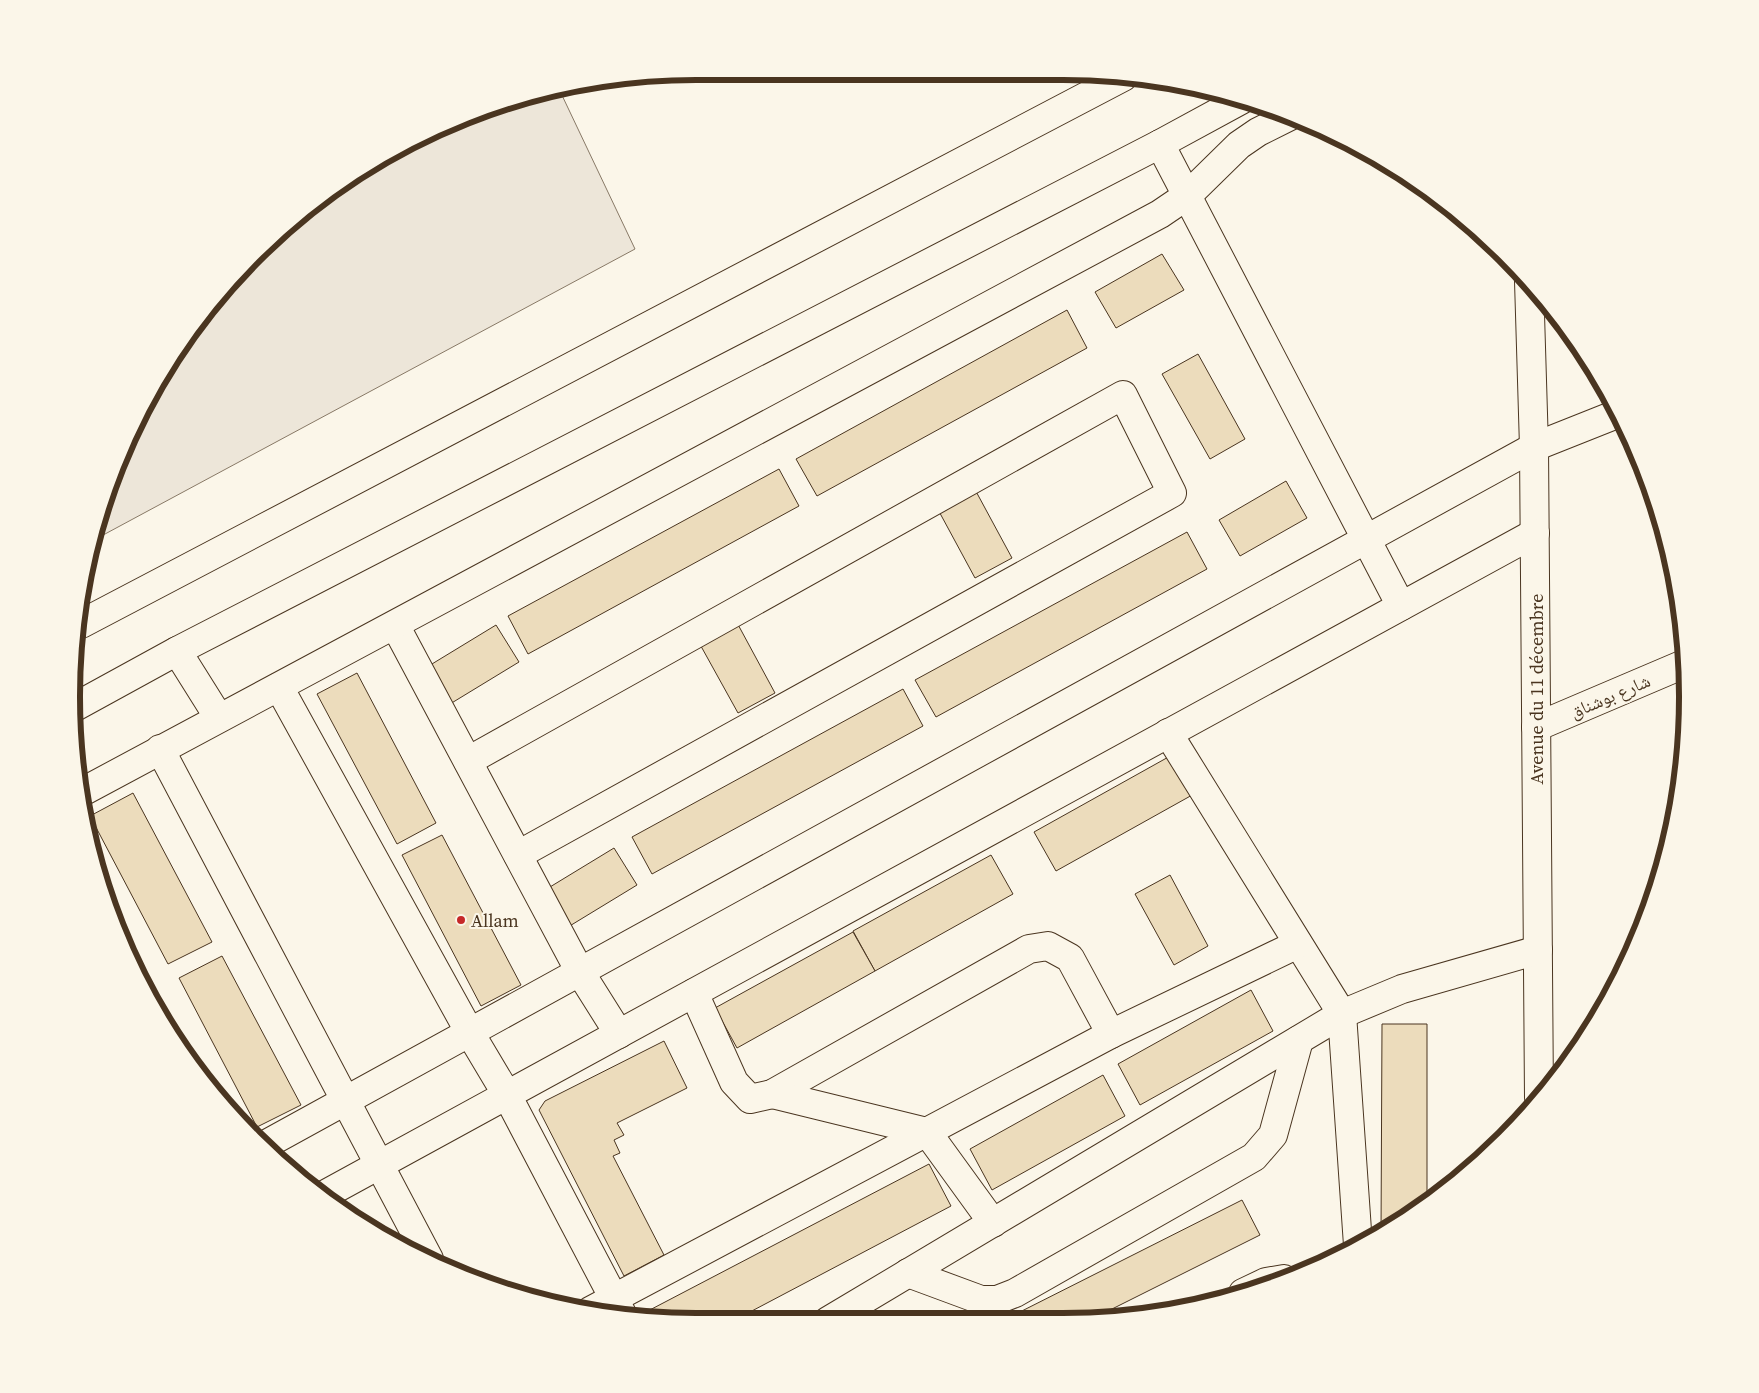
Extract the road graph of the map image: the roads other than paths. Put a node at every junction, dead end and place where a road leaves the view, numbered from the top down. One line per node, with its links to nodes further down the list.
1 (1113, 82): 12 (main road)
2 (1233, 104): 4 (main road)
3 (1281, 121): 5 (main road)
4 (1160, 144): 5 (main road); 14 (main road)
5 (1188, 195): 10 (main road); 13 (main road)
6 (1529, 294): 8 (main road, Avenue du 11 décembre)
7 (1611, 417): 8 (main road)
8 (1534, 447): 9 (main road, Avenue du 11 décembre); 10 (main road)
9 (1535, 533): 11 (main road); 19 (main road, Avenue du 11 décembre)
10 (1367, 539): 11 (main road); 27 (main road)
11 (1402, 606): 20 (main road)
12 (84, 622)
13 (395, 625): 16 (main road); 22 (main road)
14 (177, 651): 17 (main road); 18 (main road)
15 (1678, 666): 19 (main road, شارع بوشناق)
16 (279, 687): 18 (main road); 30 (main road)
17 (80, 704)
18 (219, 718): 21 (main road)
19 (1536, 727): 26 (main road, Avenue du 11 décembre)
20 (1168, 733): 25 (main road); 28 (main road)
21 (160, 749): 23 (main road); 37 (main road)
22 (468, 761): 24 (main road); 24 (main road)
23 (87, 789)
24 (518, 855): 27 (main road)
25 (1298, 944): 29 (main road); 32 (main road)
26 (1538, 950): 29 (main road); 34 (main road, Avenue du 11 décembre)
27 (580, 972): 30 (main road); 31 (main road)
28 (694, 993): 31 (main road); 35 (main road)
29 (1342, 1014): 33 (main road); 43 (main road)
30 (470, 1032): 36 (main road); 37 (main road)
31 (619, 1034): 36 (main road)
32 (1111, 1034): 35 (main road); 38 (main road)
33 (1299, 1040): 42 (main road); 45 (main road)
34 (1539, 1088)
35 (772, 1094): 38 (main road)
36 (507, 1095): 40 (main road); 46 (main road)
37 (346, 1101): 39 (main road); 40 (main road)
38 (927, 1132): 42 (main road); 46 (main road)
39 (271, 1142)
40 (380, 1165): 41 (main road); 44 (main road)
41 (330, 1192)
42 (993, 1223): 45 (main road)
43 (1357, 1237)
44 (425, 1249)
45 (908, 1273): 47 (main road)
46 (618, 1307)
47 (841, 1313)

